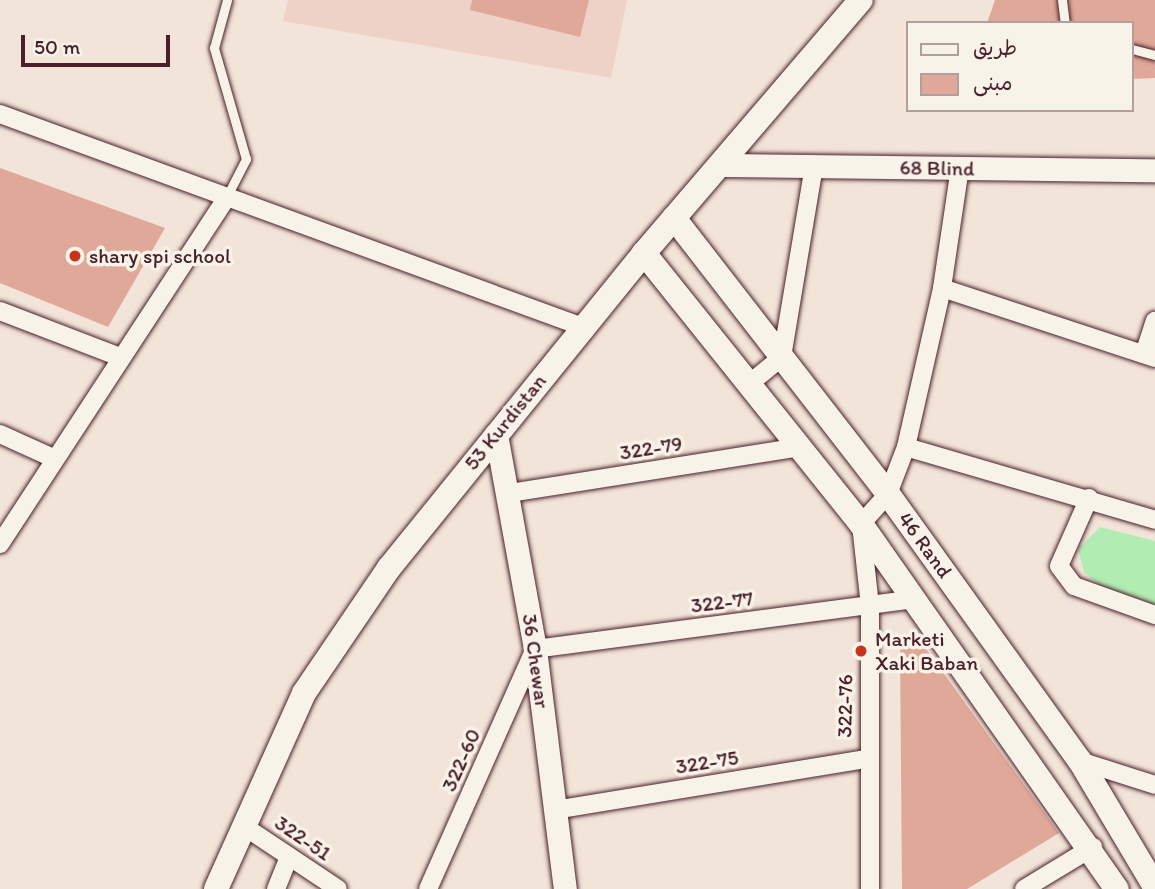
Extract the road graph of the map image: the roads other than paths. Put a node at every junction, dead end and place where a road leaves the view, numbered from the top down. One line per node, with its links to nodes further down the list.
1 (227, 0): 12 (lane)
2 (862, 0): 8 (main road, 53 Kurdistan)
3 (1062, 0): 4 (lane)
4 (1065, 21)
5 (1134, 50): 6 (lane)
6 (1155, 55)
7 (0, 114): 12 (street)
8 (719, 165): 9 (street, 68 Blind); 13 (main road, 53 Kurdistan)
9 (814, 166): 10 (street, 68 Blind); 21 (street)
10 (960, 168): 11 (street, 68 Blind); 15 (street)
11 (1155, 170)
12 (226, 198): 18 (street); 20 (street)
13 (674, 218): 14 (main road, 53 Kurdistan); 21 (main road, 46 Rand)
14 (644, 253): 18 (main road, 53 Kurdistan); 22 (main road, 46 Rand)
15 (942, 288): 19 (street); 26 (street)
16 (0, 311): 20 (street)
17 (1155, 321): 19 (street)
18 (583, 327): 24 (main road, 53 Kurdistan)
19 (1149, 356)
20 (120, 357): 27 (street)
21 (782, 357): 22 (street); 29 (main road, 46 Rand)
22 (749, 384): 25 (main road, 46 Rand)
23 (0, 434): 27 (street)
24 (496, 434): 28 (street, 36 Chewar); 42 (main road, 53 Kurdistan)
25 (799, 447): 28 (street, 322-79); 32 (main road, 46 Rand)
26 (906, 447): 29 (street); 30 (street)
27 (55, 459): 33 (street)
28 (510, 493): 37 (street, 36 Chewar)
29 (888, 494): 32 (street); 39 (main road, 46 Rand)
30 (1090, 498): 31 (street); 36 (street)
31 (1155, 520)
32 (861, 524): 34 (main road, 46 Rand); 35 (street, 322-76)
33 (0, 544)
34 (915, 599): 35 (street, 322-77); 43 (main road, 46 Rand)
35 (870, 606): 37 (street, 322-77); 38 (street, 322-76)
36 (1155, 615)
37 (536, 649): 41 (street, 36 Chewar); 49 (street, 322-60)
38 (867, 759): 41 (street, 322-75); 51 (street, 322-76)
39 (1080, 761): 40 (street); 45 (main road, 46 Rand)
40 (1155, 785)
41 (555, 810): 50 (street, 36 Chewar)
42 (242, 825): 44 (street, 322-51); 46 (main road, 53 Kurdistan)
43 (1093, 847): 52 (street); 53 (main road, 46 Rand)
44 (289, 856): 47 (street); 48 (street, 322-51)
45 (1155, 887)
46 (216, 889)
47 (276, 889)
48 (338, 889)
49 (428, 889)
50 (565, 889)
51 (870, 889)
52 (1024, 889)
53 (1118, 889)

